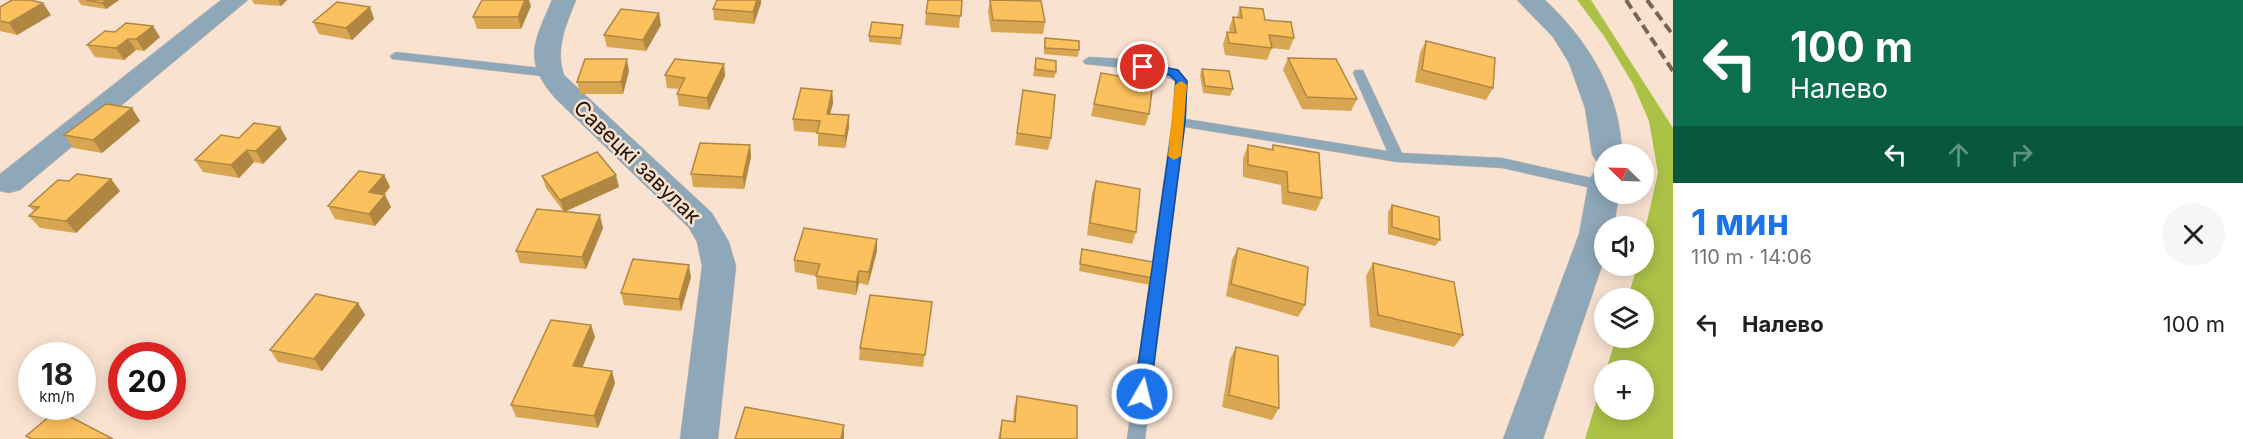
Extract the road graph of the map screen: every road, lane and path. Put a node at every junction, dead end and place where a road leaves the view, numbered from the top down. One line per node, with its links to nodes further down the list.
1 (236, 0): 11 (street)
2 (564, 0): 6 (street)
3 (1530, 0): 9 (street)
4 (396, 56): 6 (lane)
5 (1089, 61): 8 (lane)
6 (550, 73): 14 (street, Савецкі завулак)
7 (1359, 73): 10 (lane)
8 (1179, 122): 10 (lane); 15 (lane)
9 (1605, 144)
10 (1397, 157): 12 (lane)
11 (9, 183)
12 (1594, 184)
13 (1602, 204): 16 (street)
14 (699, 439)
15 (1136, 439)
16 (1523, 439)

